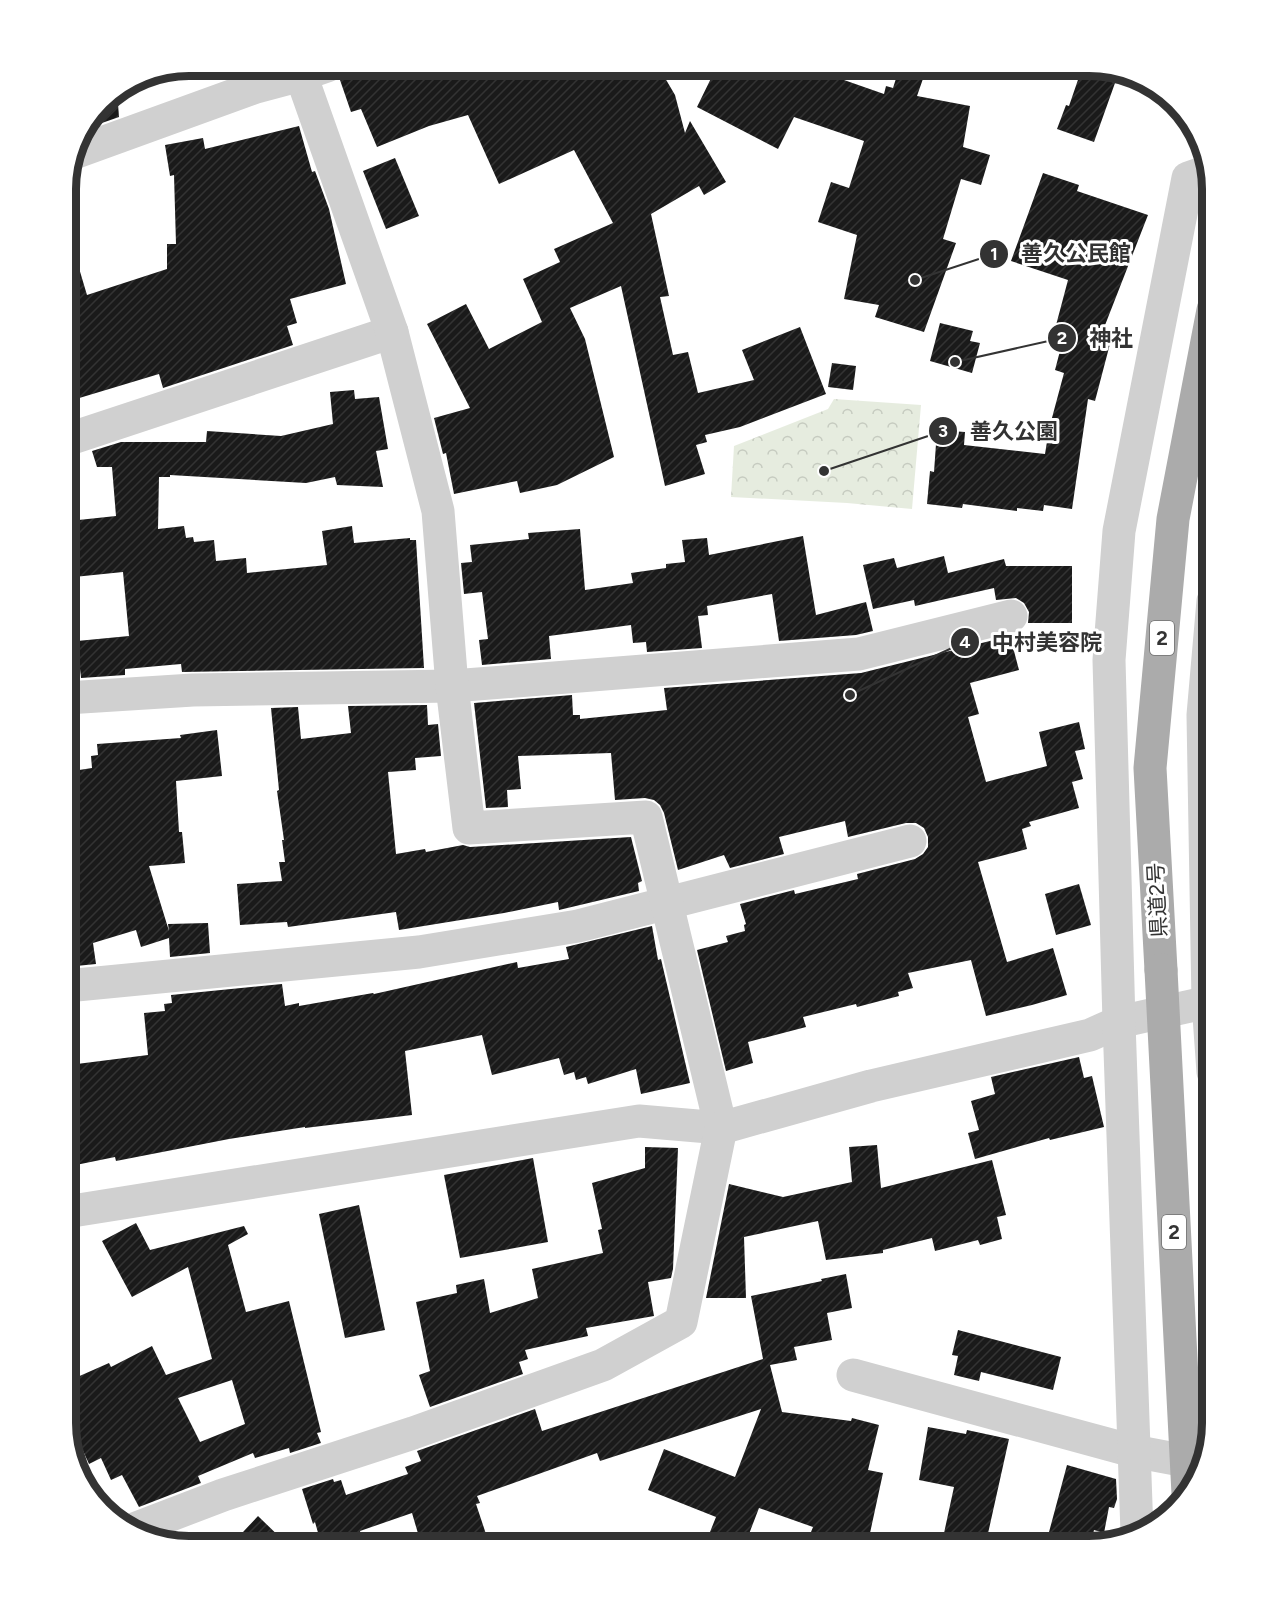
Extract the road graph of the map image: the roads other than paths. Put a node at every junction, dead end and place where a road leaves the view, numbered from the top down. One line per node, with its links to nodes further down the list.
1 (292, 77): 3 (street)
2 (316, 77): 5 (street)
3 (84, 149)
4 (1202, 173): 15 (street)
5 (392, 332): 7 (street); 9 (street)
6 (1202, 367): 21 (main road, 県道2号 / 2, bridge)
7 (77, 436)
8 (1011, 616): 9 (street)
9 (452, 686): 10 (street); 12 (street)
10 (77, 697)
11 (910, 841): 12 (street)
12 (666, 904): 13 (street); 16 (street)
13 (76, 985)
14 (1202, 1003): 15 (street)
15 (1119, 1022): 16 (street); 19 (street)
16 (721, 1128): 17 (street); 22 (street)
17 (76, 1210)
18 (853, 1375): 19 (street)
19 (1133, 1451): 20 (street); 23 (street)
20 (1196, 1463)
21 (1187, 1480)
22 (142, 1526)
23 (1137, 1526)

